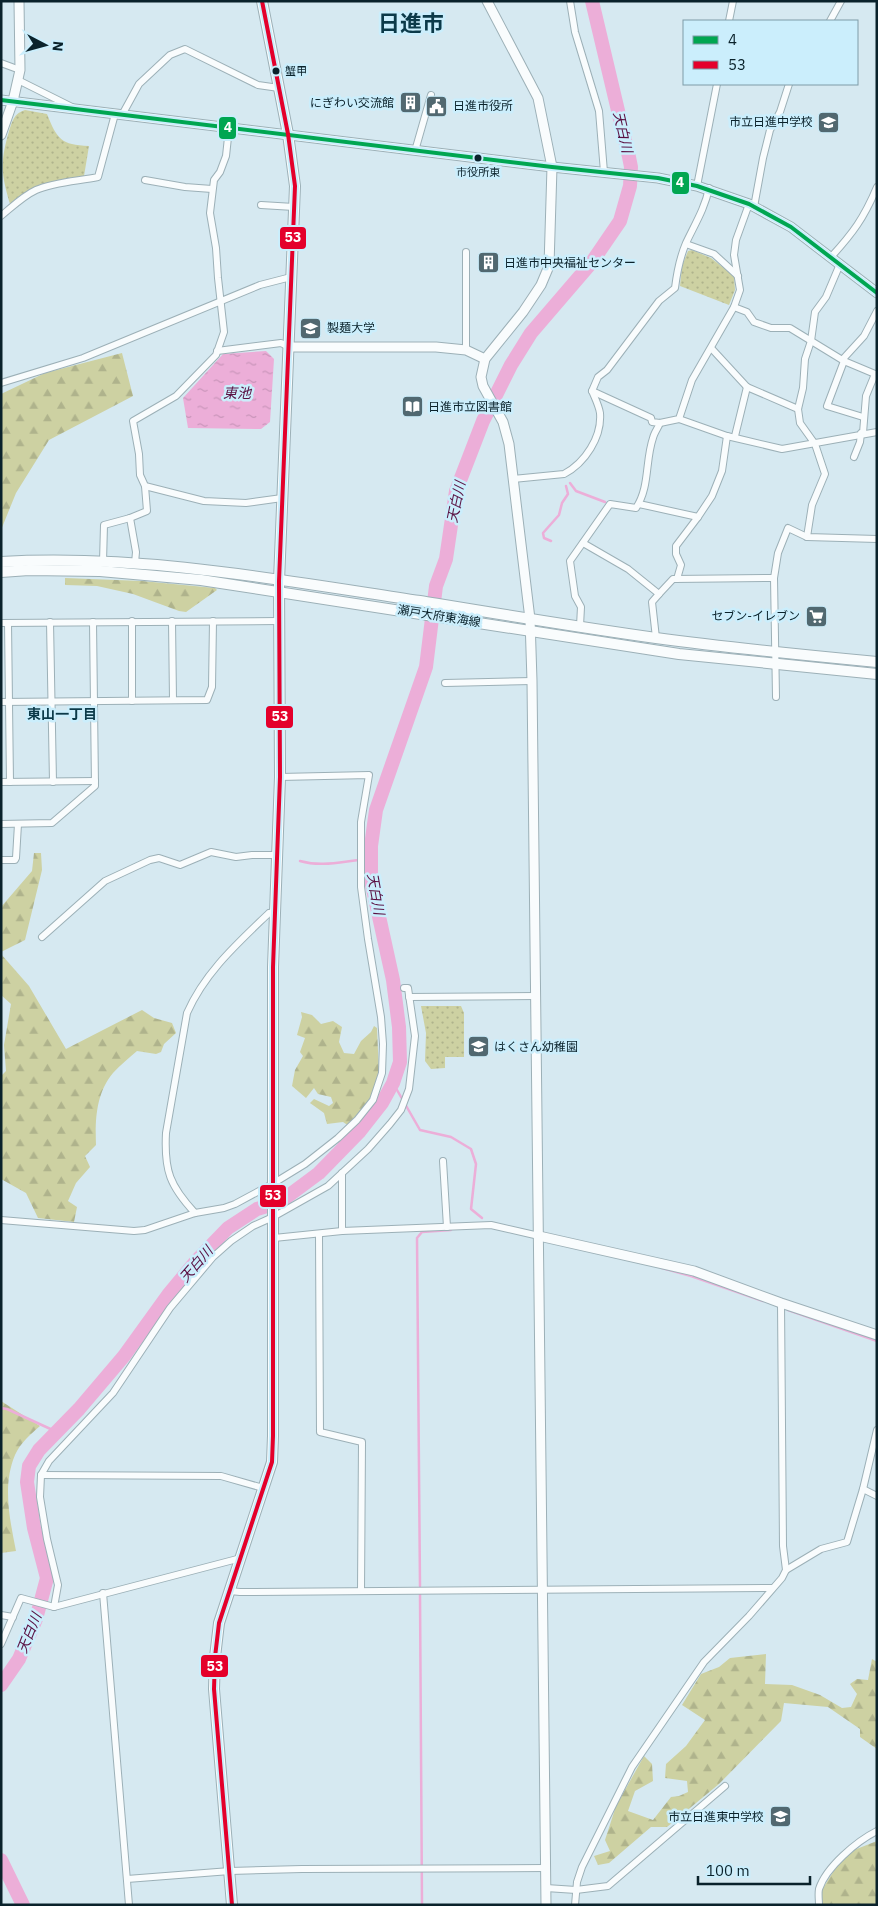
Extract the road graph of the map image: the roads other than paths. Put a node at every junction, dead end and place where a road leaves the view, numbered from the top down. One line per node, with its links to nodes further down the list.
1 (19, 1): 10 (street)
2 (262, 1): 14 (main road)
3 (487, 1): 24 (street)
4 (570, 1): 25 (street)
5 (733, 1): 7 (street)
6 (841, 1): 8 (street)
7 (729, 20)
8 (831, 20)
9 (1, 63): 10 (street)
10 (20, 70): 11 (street)
11 (18, 80): 17 (street); 18 (street)
12 (717, 85): 27 (street)
13 (789, 85): 32 (street)
14 (279, 88): 19 (street); 21 (main road)
15 (431, 95): 23 (street)
16 (1, 100): 17 (street)
17 (13, 101): 18 (street); 22 (street)
18 (78, 109): 19 (street)
19 (118, 114): 20 (street); 34 (street)
20 (229, 128): 21 (street); 30 (street)
21 (288, 134): 23 (street); 33 (main road)
22 (1, 135)
23 (415, 151): 24 (street)
24 (552, 167): 25 (street); 50 (street)
25 (604, 172): 27 (street)
26 (145, 180): 30 (street)
27 (697, 186): 29 (street)
28 (877, 187): 37 (street)
29 (708, 188): 32 (street); 35 (street)
30 (212, 189): 42 (street)
31 (261, 205): 33 (street)
32 (752, 205): 37 (street); 39 (street)
33 (294, 208): 40 (main road)
34 (1, 216)
35 (686, 244): 39 (street); 54 (street)
36 (466, 252): 48 (street)
37 (830, 257): 38 (street)
38 (840, 264): 41 (street); 45 (street)
39 (738, 276): 43 (street)
40 (291, 277): 42 (street); 46 (main road)
41 (877, 293)
42 (221, 302): 49 (street); 52 (street)
43 (734, 307): 45 (street); 47 (street)
44 (877, 311): 51 (street)
45 (811, 341): 51 (street); 55 (street)
46 (289, 347): 48 (street); 49 (street); 67 (main road)
47 (712, 348): 53 (street); 57 (street)
48 (466, 350): 50 (street)
49 (217, 352): 66 (street)
50 (485, 359): 65 (street)
51 (844, 360): 56 (street); 56 (street)
52 (1, 383)
53 (747, 387): 55 (street); 62 (street)
54 (592, 391): 58 (street); 65 (street)
55 (798, 409): 63 (street)
56 (863, 418): 60 (street)
57 (679, 419): 58 (street); 61 (street)
58 (660, 423): 68 (street)
59 (877, 432): 60 (street)
60 (862, 433): 63 (street); 64 (street)
61 (727, 436): 62 (street); 69 (street)
62 (735, 436): 63 (street)
63 (815, 444): 71 (street)
64 (854, 457)
65 (513, 479): 82 (street)
66 (145, 486): 67 (street); 70 (street)
67 (282, 498): 80 (main road)
68 (639, 504): 69 (street); 73 (street)
69 (698, 517): 78 (street)
70 (130, 518): 75 (street); 76 (street)
71 (807, 538): 72 (street); 79 (street)
72 (877, 539)
73 (583, 543): 81 (street); 90 (street)
74 (1, 562): 75 (main road, 瀬戸大府東海線)
75 (103, 562): 76 (main road, 瀬戸大府東海線)
76 (135, 563): 80 (main road, 瀬戸大府東海線)
77 (1, 572): 80 (main road, 瀬戸大府東海線)
78 (677, 578): 79 (street); 81 (street)
79 (774, 578): 93 (street)
80 (279, 586): 82 (main road, 瀬戸大府東海線); 86 (main road); 91 (main road, 瀬戸大府東海線)
81 (659, 594): 92 (street)
82 (530, 619): 90 (main road, 瀬戸大府東海線); 91 (street)
83 (132, 621): 84 (street); 88 (street); 101 (street)
84 (172, 621): 85 (street); 100 (street)
85 (213, 621): 86 (street); 100 (street)
86 (279, 621): 106 (main road)
87 (50, 622): 88 (street); 89 (street); 104 (street)
88 (93, 622): 105 (street)
89 (4, 623): 103 (street)
90 (580, 626): 92 (main road, 瀬戸大府東海線)
91 (530, 631): 95 (main road, 瀬戸大府東海線); 97 (street)
92 (656, 638): 93 (main road, 瀬戸大府東海線)
93 (775, 652): 94 (main road, 瀬戸大府東海線); 95 (street)
94 (877, 662)
95 (775, 664): 96 (main road, 瀬戸大府東海線); 99 (street)
96 (877, 674)
97 (532, 681): 98 (street); 118 (street)
98 (445, 683)
99 (776, 697)
100 (174, 700): 101 (street)
101 (132, 701): 105 (street)
102 (1, 702): 103 (street)
103 (9, 702): 104 (street); 109 (street)
104 (51, 702): 105 (street); 110 (street)
105 (94, 702): 107 (street)
106 (280, 777): 113 (main road); 122 (street)
107 (95, 781): 110 (street); 112 (street)
108 (1, 782): 109 (street)
109 (10, 782): 110 (street)
110 (53, 782)
111 (1, 824): 112 (street)
112 (18, 824): 114 (street)
113 (279, 855): 115 (main road); 116 (street)
114 (1, 860)
115 (275, 912): 122 (main road); 123 (street)
116 (42, 937)
117 (404, 988): 119 (street)
118 (536, 996): 119 (street); 129 (street)
119 (409, 997): 121 (street)
120 (443, 1161): 126 (street)
121 (342, 1173): 124 (street); 127 (street)
122 (274, 1186): 123 (street); 124 (main road)
123 (195, 1213): 125 (street)
124 (273, 1215): 130 (main road); 134 (street)
125 (1, 1220)
126 (447, 1227): 127 (street); 129 (street)
127 (342, 1231): 128 (street)
128 (319, 1235): 130 (street); 143 (street)
129 (539, 1236): 131 (street); 141 (street)
130 (274, 1238): 135 (main road)
131 (782, 1303): 132 (street); 139 (street)
132 (877, 1335)
133 (877, 1430): 136 (street)
134 (41, 1475): 135 (street); 145 (street)
135 (263, 1488): 138 (main road)
136 (863, 1489): 137 (street); 139 (street)
137 (877, 1496)
138 (241, 1558): 142 (main road); 144 (street)
139 (786, 1570): 140 (street)
140 (772, 1588): 141 (street); 155 (street)
141 (542, 1590): 143 (street); 151 (street)
142 (230, 1591): 143 (street); 152 (main road)
143 (361, 1591)
144 (103, 1593): 145 (street); 153 (street)
145 (54, 1607): 147 (street)
146 (1, 1615): 147 (street)
147 (13, 1617): 148 (street)
148 (1, 1644)
149 (726, 1786): 155 (street)
150 (877, 1831): 160 (street)
151 (546, 1868): 152 (street); 154 (street)
152 (230, 1871): 153 (street); 157 (main road)
153 (127, 1878): 156 (street)
154 (546, 1888): 155 (street); 158 (street)
155 (576, 1890): 159 (street)
156 (129, 1905)
157 (232, 1905)
158 (546, 1905)
159 (575, 1905)
160 (819, 1905)

